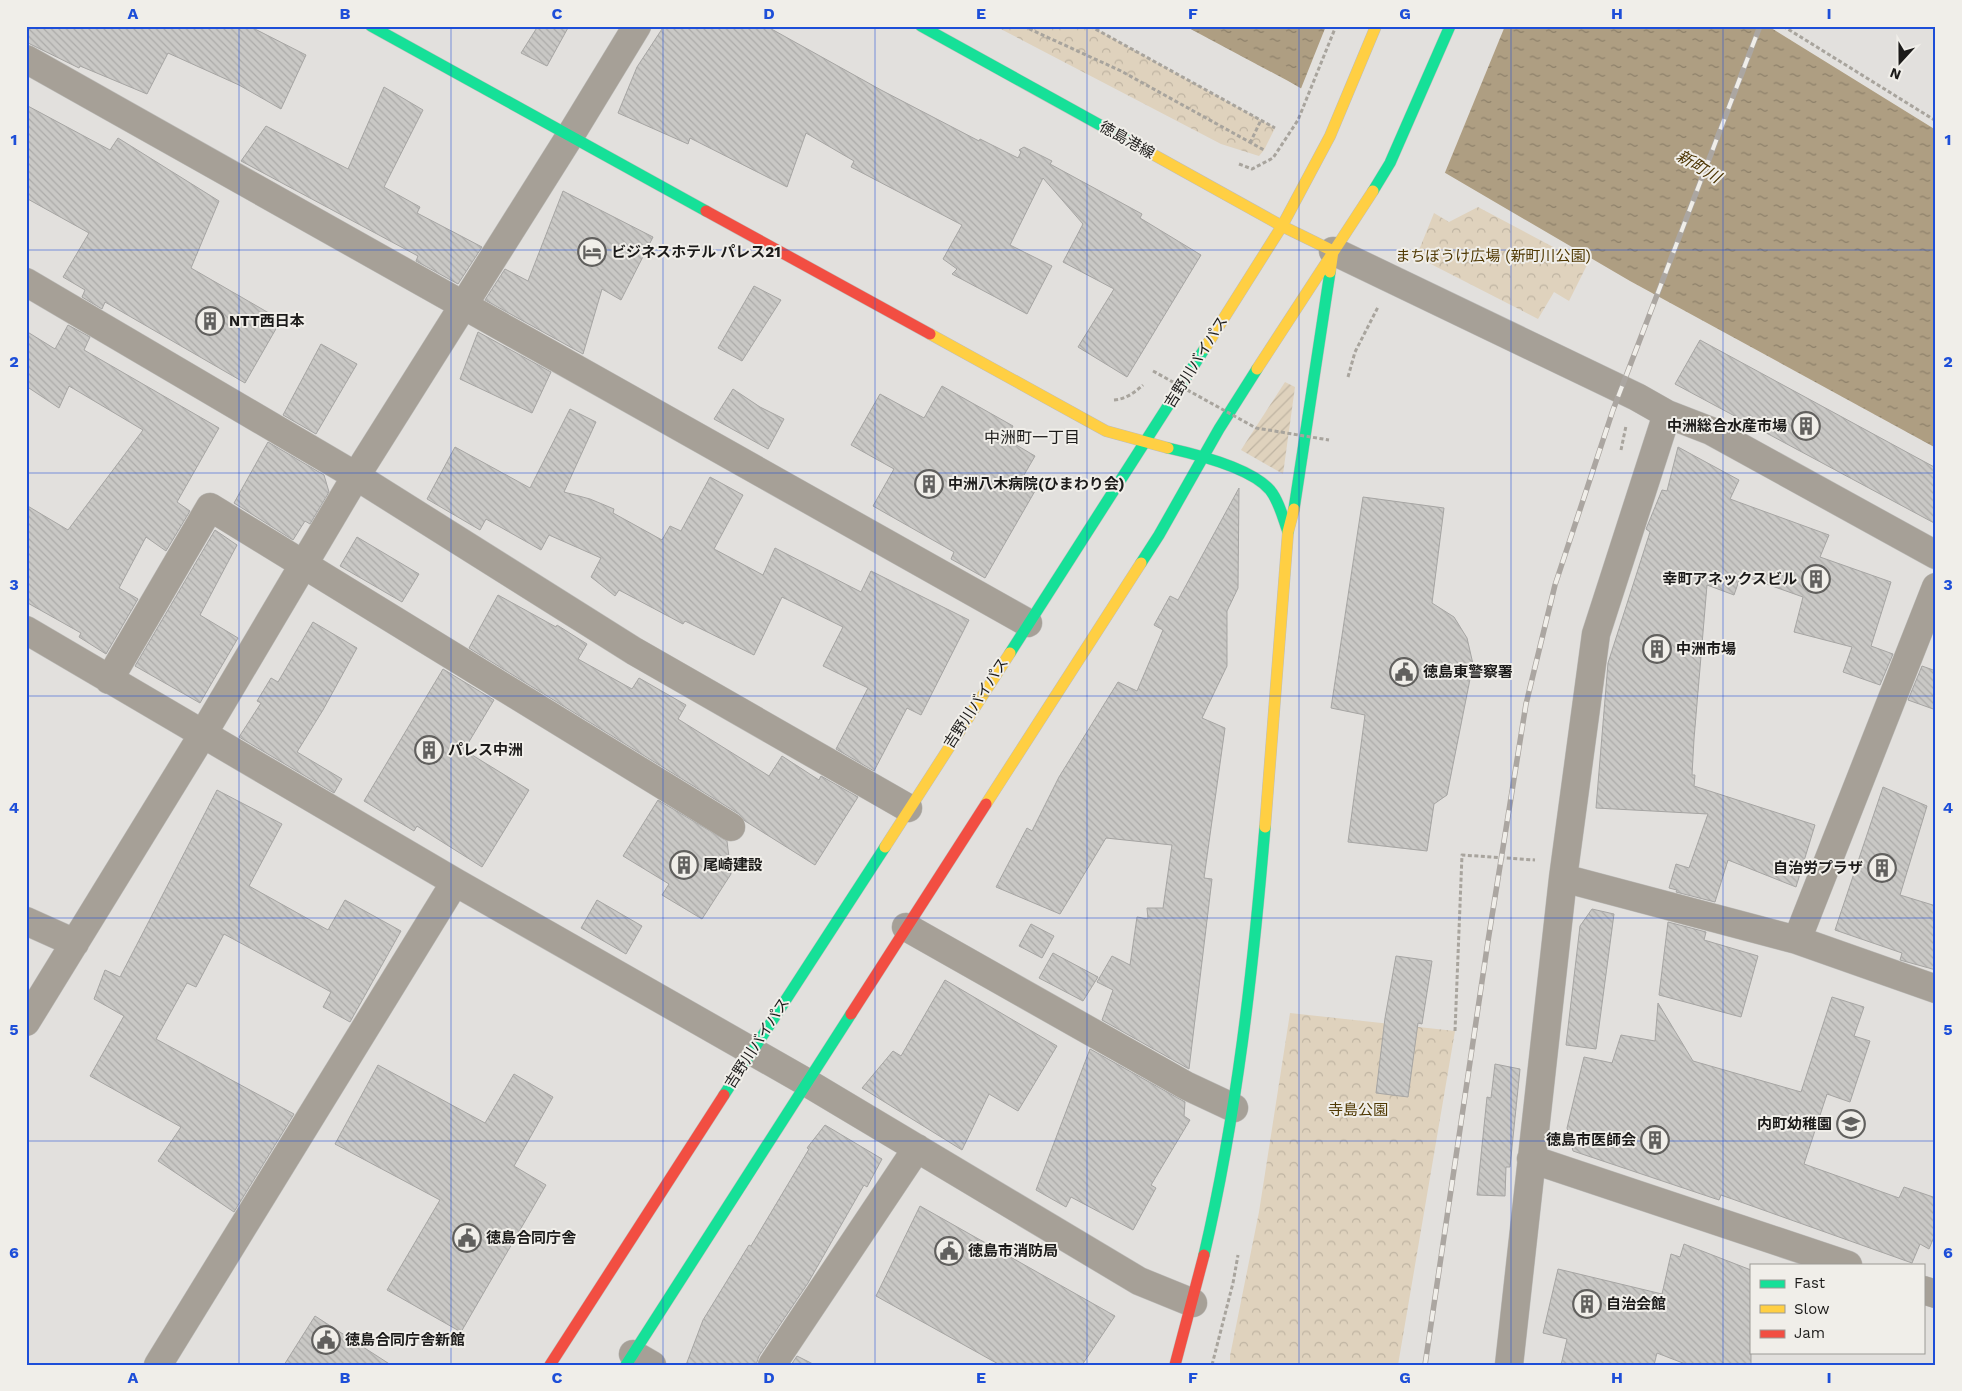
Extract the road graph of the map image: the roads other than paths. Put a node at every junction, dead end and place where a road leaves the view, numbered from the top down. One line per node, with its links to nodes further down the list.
1 (371, 26): 7 (main road)
2 (637, 26): 7 (street)
3 (921, 26): 8 (main road, 徳島港線)
4 (1376, 26): 8 (main road, 吉野川バイパス)
5 (1450, 26): 9 (main road)
6 (26, 60): 11 (street)
7 (570, 136): 11 (street); 13 (main road)
8 (1282, 226): 9 (main road, 徳島港線); 13 (main road, 吉野川バイパス)
9 (1333, 251): 12 (street); 14 (main road); 16 (main road)
10 (26, 282): 15 (street)
11 (463, 306): 15 (street); 20 (street)
12 (1667, 414): 17 (street); 26 (street)
13 (1144, 443): 14 (main road); 20 (main road, 吉野川バイパス)
14 (1204, 456): 16 (main road); 29 (main road)
15 (356, 476): 18 (street); 24 (street)
16 (1288, 532): 36 (main road)
17 (1936, 555)
18 (303, 564): 22 (street); 23 (street); 25 (street)
19 (1936, 587): 30 (street)
20 (1028, 622): 24 (main road, 吉野川バイパス)
21 (26, 630): 22 (street)
22 (109, 680): 23 (street)
23 (203, 734): 27 (street); 31 (street)
24 (908, 808): 34 (main road, 吉野川バイパス)
25 (731, 827)
26 (1562, 878): 30 (street); 38 (street)
27 (455, 882): 34 (street); 44 (street)
28 (26, 921): 31 (street)
29 (906, 927): 35 (main road); 36 (street)
30 (1797, 940): 32 (street)
31 (74, 943): 33 (street)
32 (1936, 989)
33 (26, 1022)
34 (753, 1051): 35 (street); 45 (main road, 吉野川バイパス)
35 (806, 1082): 37 (street); 43 (main road)
36 (1234, 1108): 42 (main road)
37 (917, 1148): 42 (street); 46 (street)
38 (1531, 1160): 39 (street); 48 (street)
39 (1845, 1264)
40 (1924, 1290): 41 (street)
41 (1936, 1294)
42 (1193, 1303): 47 (main road)
43 (637, 1361)
44 (158, 1365)
45 (550, 1365)
46 (772, 1365)
47 (1175, 1365)
48 (1510, 1365)

